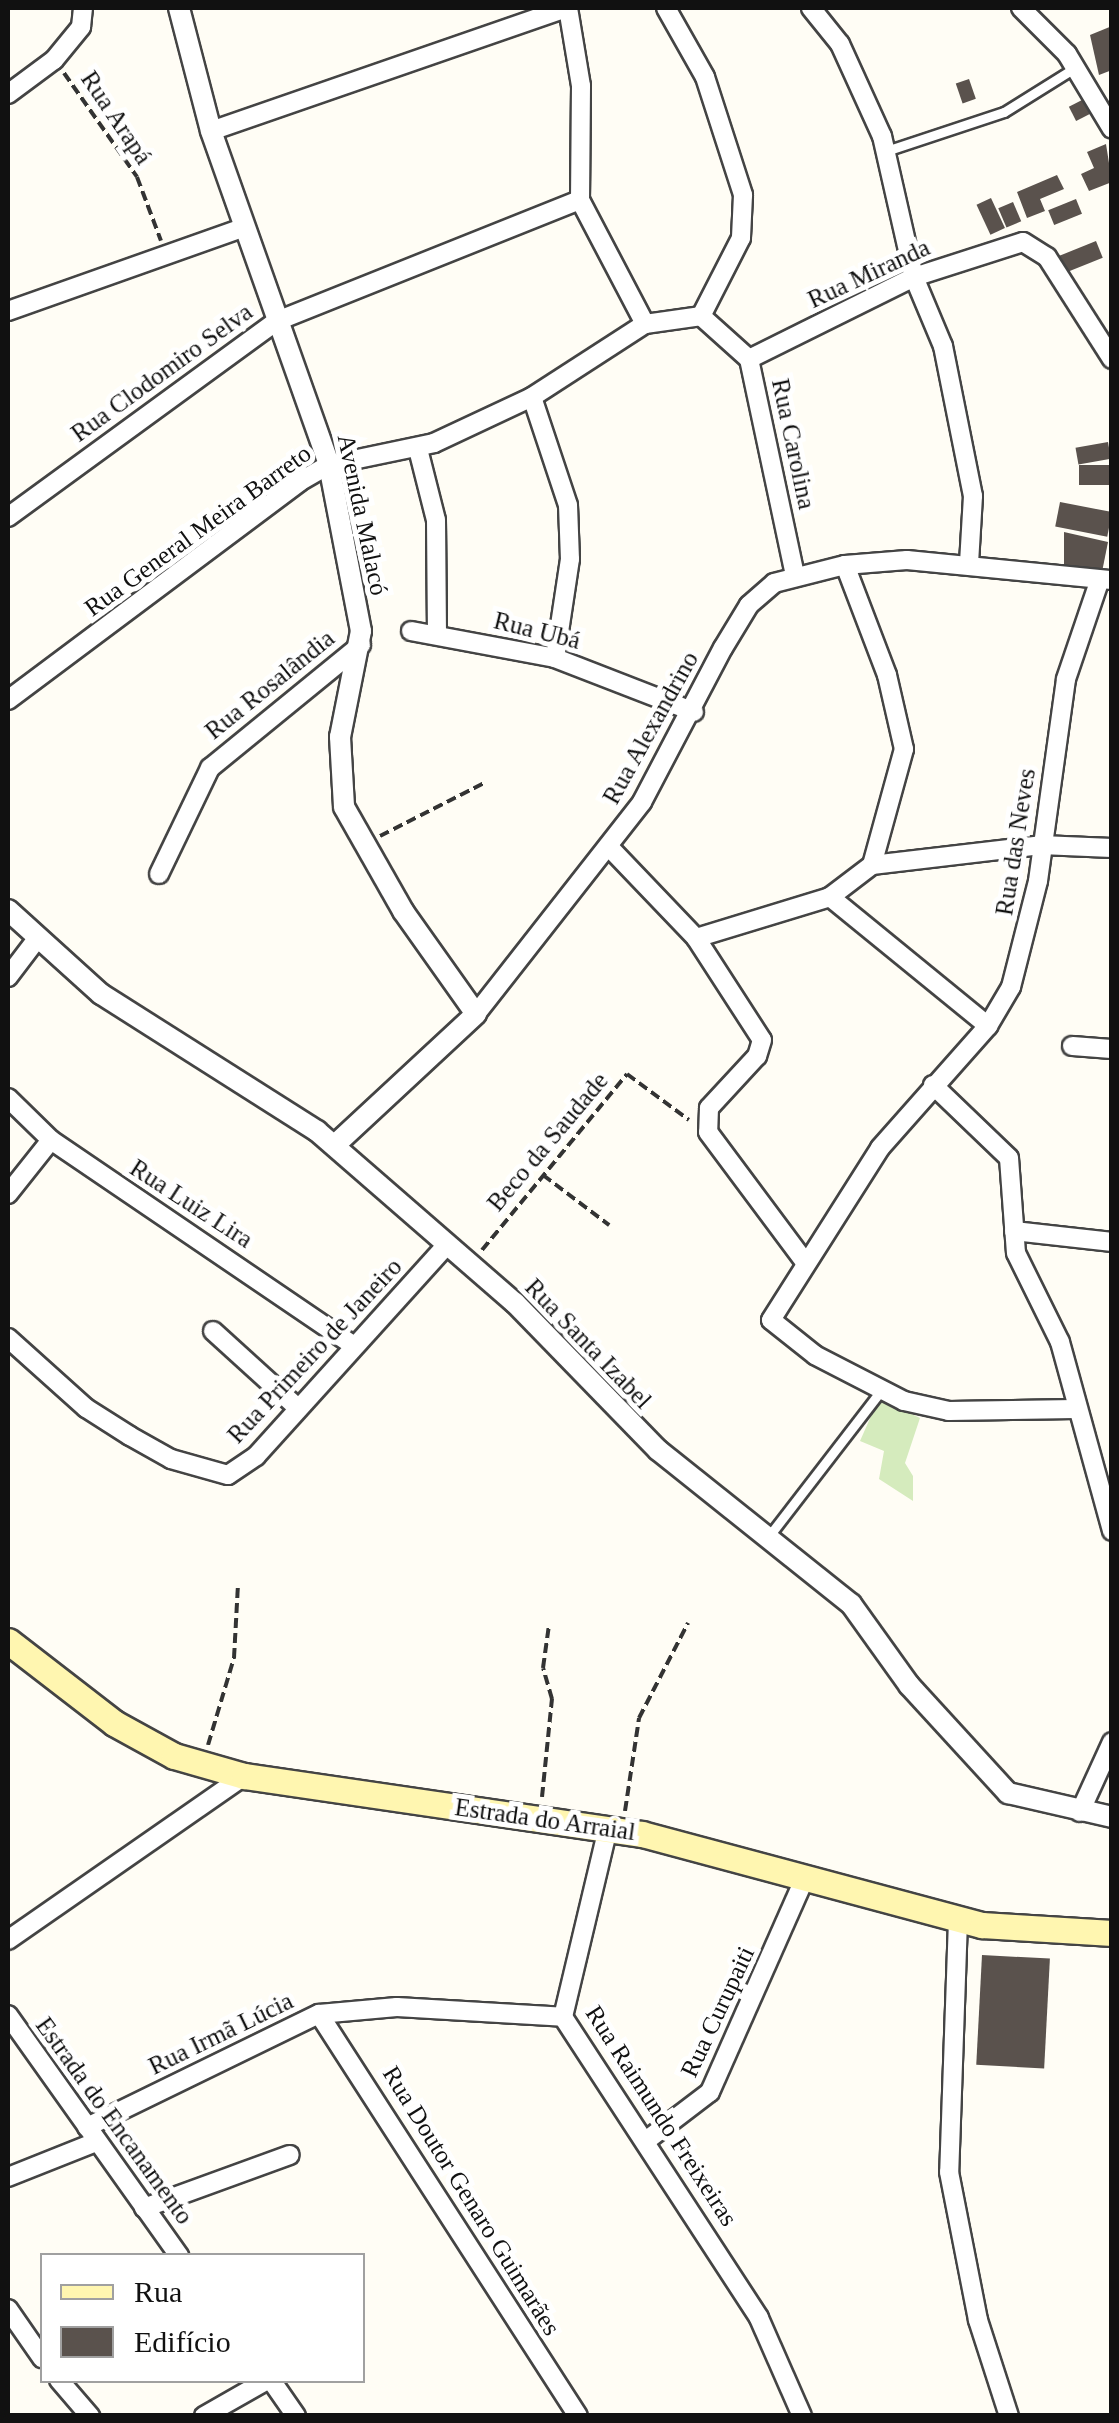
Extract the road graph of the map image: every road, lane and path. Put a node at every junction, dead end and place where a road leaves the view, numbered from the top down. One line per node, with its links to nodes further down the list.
1 (83, 8): 7 (street)
2 (180, 8): 11 (street, Avenida Malacó)
3 (567, 8): 11 (street); 13 (street)
4 (666, 8): 18 (street)
5 (812, 8): 12 (street)
6 (1021, 8): 8 (street)
7 (54, 60): 9 (street); 15 (path, Rua Arapá)
8 (1076, 67): 10 (street); 12 (lane)
9 (8, 94)
10 (1112, 129)
11 (210, 131): 14 (street, Avenida Malacó)
12 (886, 151): 16 (street)
13 (580, 200): 19 (street, Rua Clodomiro Selva); 20 (street)
14 (243, 228): 15 (street); 19 (street, Avenida Malacó)
15 (167, 254): 17 (street)
16 (914, 277): 21 (street, Rua Miranda); 22 (street, Rua Miranda); 28 (street)
17 (9, 307)
18 (702, 316): 20 (street); 21 (street, Rua Carolina)
19 (277, 321): 25 (street, Avenida Malacó); 26 (street, Rua Clodomiro Selva)
20 (644, 324): 23 (street, Rua General Meira Barreto)
21 (749, 359): 29 (street, Rua Carolina)
22 (1112, 359)
23 (532, 397): 24 (street, Rua General Meira Barreto); 34 (street)
24 (418, 449): 25 (street, Rua General Meira Barreto); 32 (street)
25 (328, 465): 33 (street, Avenida Malacó); 35 (street, Rua General Meira Barreto)
26 (8, 516)
27 (845, 564): 28 (street, Rua Alexandrino); 29 (street, Rua Alexandrino); 42 (street)
28 (968, 564): 30 (street, Rua Alexandrino)
29 (796, 575): 36 (street, Rua Alexandrino)
30 (1105, 581): 39 (street, Rua das Neves)
31 (411, 631): 32 (street, Rua Ubá)
32 (437, 633): 34 (street, Rua Ubá)
33 (361, 645): 38 (street, Avenida Malacó); 43 (street, Rua Rosalândia)
34 (555, 658): 36 (street, Rua Ubá)
35 (8, 700)
36 (694, 712): 40 (street, Rua Alexandrino)
37 (486, 782): 38 (path)
38 (362, 845): 49 (street, Avenida Malacó)
39 (1041, 845): 41 (street); 42 (street); 50 (street, Rua das Neves)
40 (610, 848): 46 (street); 49 (street, Rua Alexandrino)
41 (1112, 848)
42 (872, 864): 44 (street)
43 (159, 874)
44 (830, 896): 46 (street); 50 (street)
45 (8, 910): 47 (street, Rua Santa Izabel)
46 (696, 938): 55 (street)
47 (37, 939): 48 (street); 57 (street, Rua Santa Izabel)
48 (8, 977)
49 (476, 1014): 57 (street, Rua Alexandrino)
50 (988, 1026): 53 (street, Rua das Neves)
51 (1072, 1046): 52 (street)
52 (1112, 1049)
53 (932, 1085): 61 (street); 64 (street, Rua das Neves)
54 (8, 1098): 56 (street, Rua Luiz Lira)
55 (710, 1136): 58 (path, Beco da Saudade); 64 (street)
56 (51, 1140): 59 (street); 68 (street, Rua Luiz Lira)
57 (335, 1145): 63 (street, Rua Santa Izabel)
58 (543, 1175): 60 (path); 65 (path, Beco da Saudade)
59 (8, 1194)
60 (609, 1224)
61 (1014, 1231): 62 (street); 71 (street)
62 (1112, 1242)
63 (446, 1246): 65 (street, Rua Santa Izabel); 68 (street, Rua Primeiro de Janeiro)
64 (804, 1261): 69 (street, Rua das Neves)
65 (469, 1265): 73 (street, Rua Santa Izabel)
66 (214, 1331): 70 (street)
67 (8, 1338): 70 (street, Rua Primeiro de Janeiro)
68 (353, 1346): 70 (street, Rua Primeiro de Janeiro)
69 (880, 1392): 71 (street); 73 (lane)
70 (298, 1408)
71 (1075, 1409): 72 (street)
72 (1112, 1531)
73 (769, 1536): 81 (street, Rua Santa Izabel)
74 (238, 1585): 79 (path)
75 (688, 1623): 84 (path)
76 (549, 1626): 82 (path)
77 (8, 1641): 79 (main road, Estrada do Arraial)
78 (1112, 1742): 81 (street)
79 (202, 1764): 80 (main road, Estrada do Arraial)
80 (244, 1776): 82 (main road, Estrada do Arraial); 88 (street)
81 (1080, 1812): 83 (street, Rua Santa Izabel)
82 (540, 1816): 84 (main road, Estrada do Arraial)
83 (1112, 1817)
84 (616, 1829): 85 (main road, Estrada do Arraial); 91 (street, Rua Raimundo Freixeiras)
85 (803, 1882): 86 (main road, Estrada do Arraial); 93 (street, Rua Curupaiti)
86 (958, 1920): 87 (main road, Estrada do Arraial); 110 (street)
87 (1112, 1933)
88 (8, 1940)
89 (320, 2014): 91 (street, Rua Irmã Lúcia); 92 (street, Rua Irmã Lúcia); 108 (street, Rua Doutor Genaro Guimarães)
90 (8, 2015): 92 (street, Estrada do Encanamento)
91 (563, 2017): 93 (street, Rua Raimundo Freixeiras)
92 (92, 2134): 95 (street, Rua Irmã Lúcia); 96 (street, Estrada do Encanamento)
93 (647, 2140): 109 (street, Rua Raimundo Freixeiras)
94 (290, 2155): 96 (street)
95 (8, 2177)
96 (144, 2208): 97 (street, Estrada do Encanamento)
97 (177, 2253)
98 (8, 2309): 99 (street)
99 (40, 2355)
100 (61, 2383): 103 (street)
101 (264, 2383): 106 (street)
102 (271, 2383): 107 (street)
103 (70, 2396): 104 (street); 105 (street)
104 (76, 2416)
105 (90, 2416)
106 (204, 2416)
107 (296, 2416)
108 (578, 2416)
109 (802, 2416)
110 (1010, 2416)

